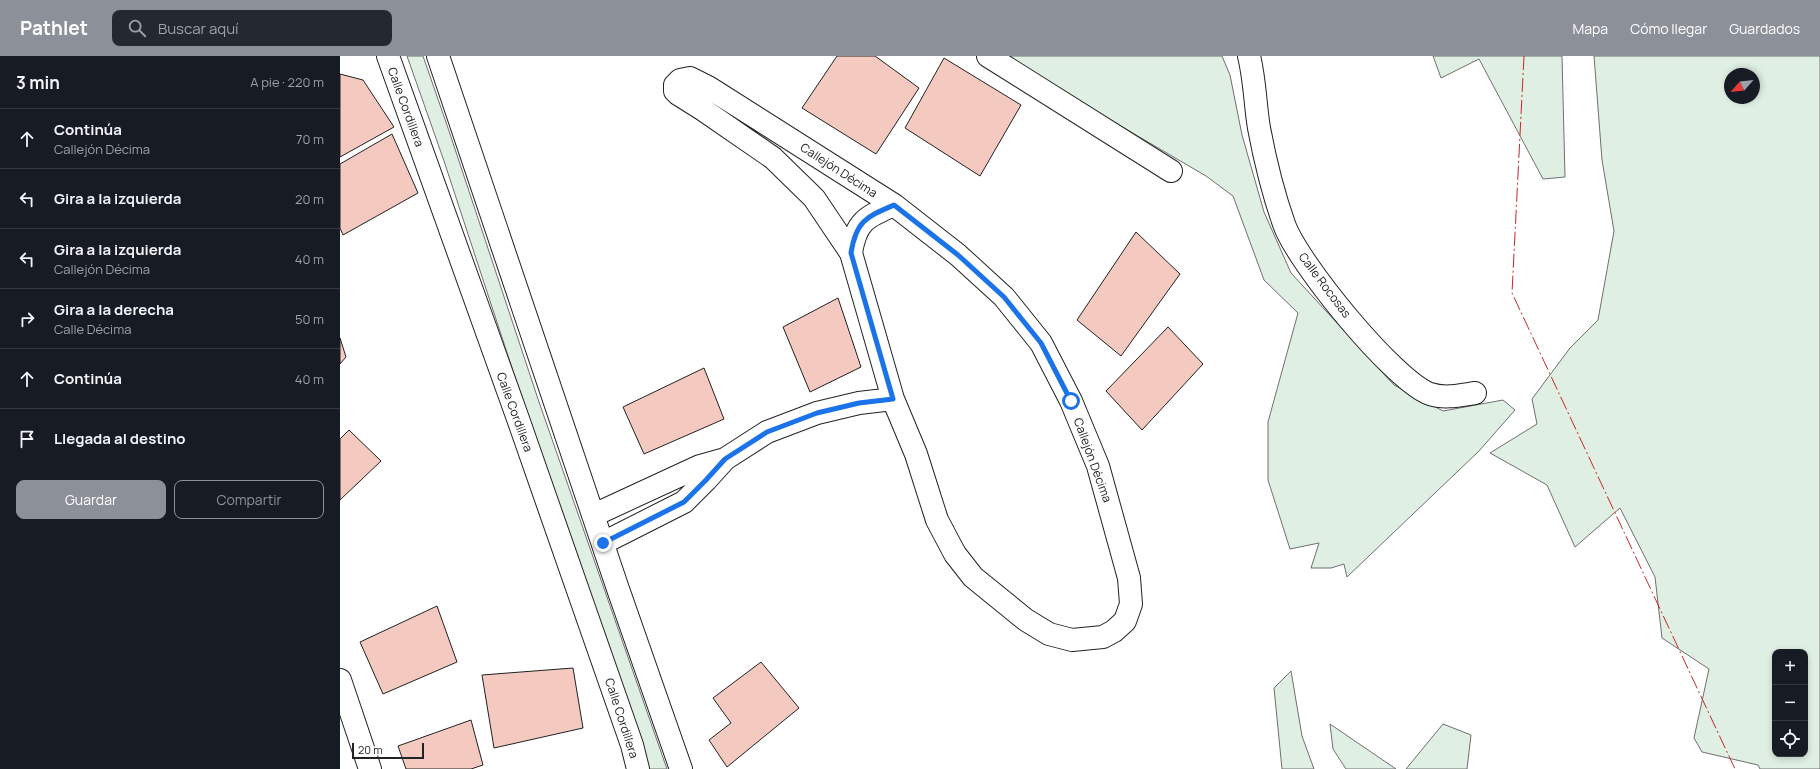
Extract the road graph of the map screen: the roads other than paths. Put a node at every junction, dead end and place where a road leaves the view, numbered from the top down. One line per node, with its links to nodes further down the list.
1 (371, 56): 5 (street)
2 (438, 56): 12 (street)
3 (988, 56): 6 (street)
4 (1248, 56): 9 (street, Calle Rocosas)
5 (389, 60): 16 (street, Calle Cordillera)
6 (1171, 171)
7 (894, 205): 8 (street); 8 (street, Callejón Décima); 10 (street, Callejón Décima)
8 (851, 253): 10 (street, Callejón Décima)
9 (1475, 393)
10 (893, 399): 11 (street)
11 (725, 459): 12 (street); 13 (street)
12 (594, 515): 13 (street)
13 (603, 543): 17 (street)
14 (340, 680): 15 (street)
15 (370, 769)
16 (638, 769)
17 (681, 769)

